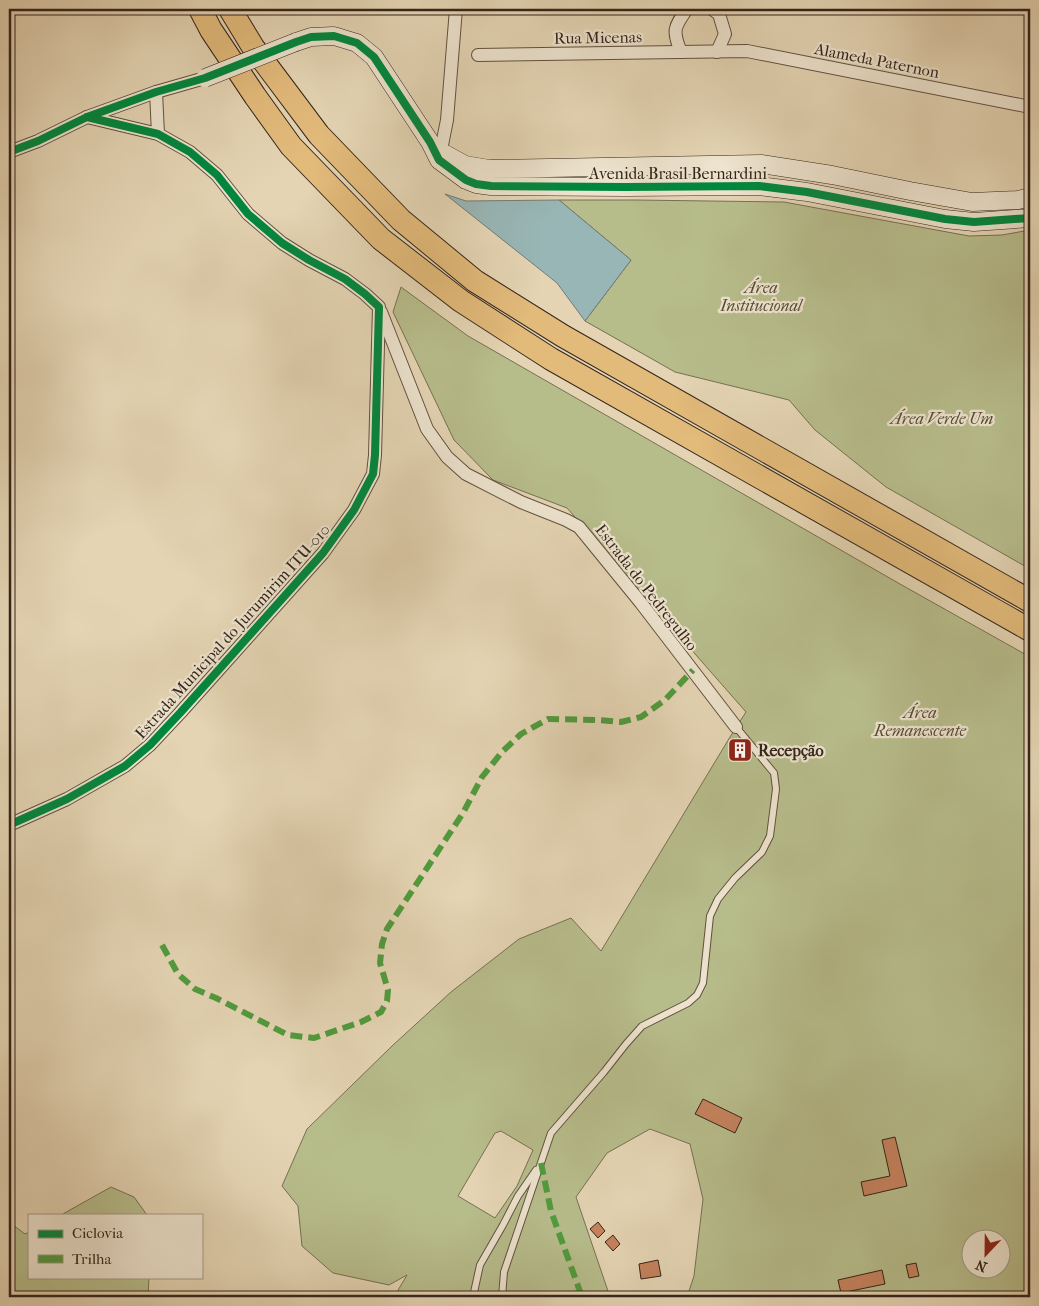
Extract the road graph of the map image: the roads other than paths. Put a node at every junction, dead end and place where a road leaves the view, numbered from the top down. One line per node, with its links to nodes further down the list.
1 (200, 9): 20 (highway)
2 (230, 9): 19 (highway)
3 (456, 9): 14 (street)
4 (687, 9): 6 (street)
5 (712, 9): 7 (street)
6 (681, 52): 7 (street, Rua Micenas); 8 (street, Rua Micenas)
7 (717, 52): 11 (street, Alameda Paternon)
8 (478, 56)
9 (205, 78): 10 (street); 14 (street, Avenida Brasil Bernardini, bridge)
10 (156, 92): 12 (street); 13 (street)
11 (1030, 107)
12 (88, 117): 13 (street); 15 (street)
13 (158, 134): 18 (street)
14 (437, 151): 16 (street, Avenida Brasil Bernardini); 17 (street, Avenida Brasil Bernardini)
15 (9, 152)
16 (1030, 197)
17 (1030, 218)
18 (379, 308): 21 (street, Estrada do Pedregulho); 22 (street, Estrada Municipal do Jurumirim ITU-010)
19 (1030, 601)
20 (1030, 630)
21 (736, 727): 23 (lane)
22 (9, 825)
23 (540, 1163): 24 (lane); 25 (lane)
24 (473, 1297)
25 (502, 1297)

